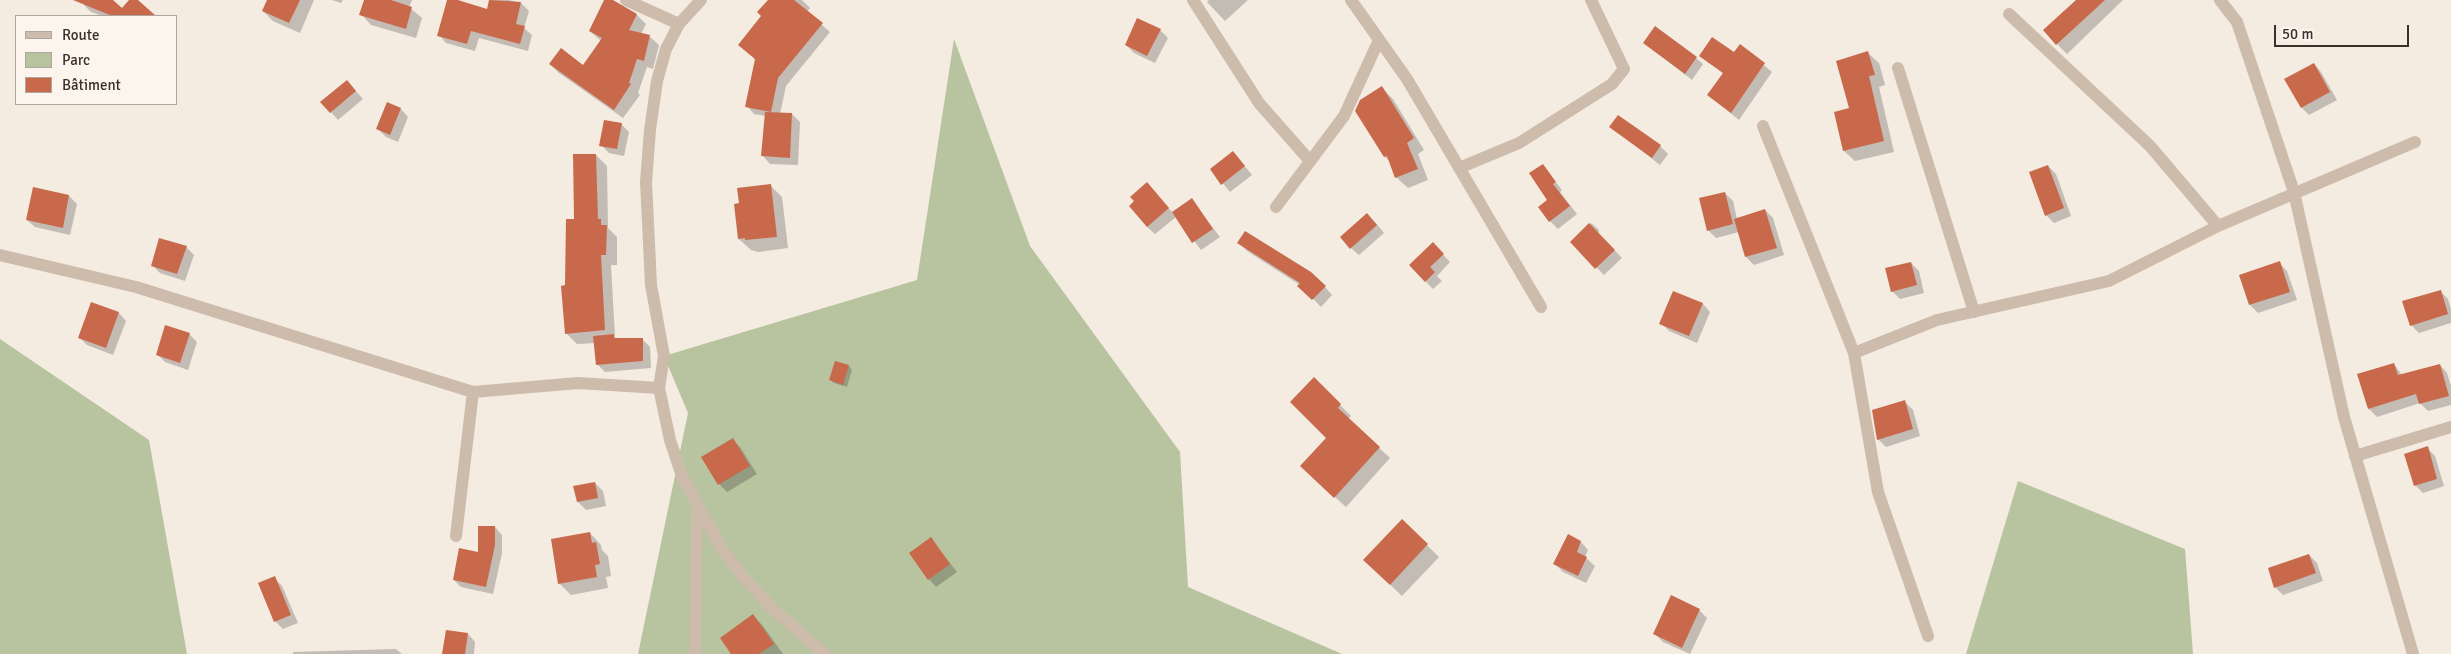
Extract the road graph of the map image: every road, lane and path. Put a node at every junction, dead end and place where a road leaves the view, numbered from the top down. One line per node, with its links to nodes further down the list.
1 (626, 0): 8 (street)
2 (701, 0): 8 (street)
3 (1192, 0): 13 (street)
4 (1352, 0): 9 (street)
5 (1590, 0): 14 (street)
6 (2220, 0): 15 (street)
7 (2009, 14): 17 (street)
8 (679, 24): 22 (street)
9 (1379, 40): 13 (street); 14 (street)
10 (1898, 68): 20 (street)
11 (1763, 126): 21 (street)
12 (2415, 142): 15 (street)
13 (1310, 161): 16 (street)
14 (1459, 168): 19 (street)
15 (2294, 192): 17 (street); 25 (street)
16 (1276, 207)
17 (2218, 226): 20 (street)
18 (0, 255): 23 (street)
19 (1541, 306)
20 (1974, 312): 21 (street)
21 (1854, 353): 28 (street)
22 (659, 388): 23 (street); 26 (street)
23 (473, 392): 27 (street)
24 (2451, 427): 25 (street)
25 (2355, 456): 31 (street)
26 (697, 508): 29 (street); 30 (street)
27 (456, 536)
28 (1928, 636)
29 (695, 654)
30 (825, 654)
31 (2413, 654)

